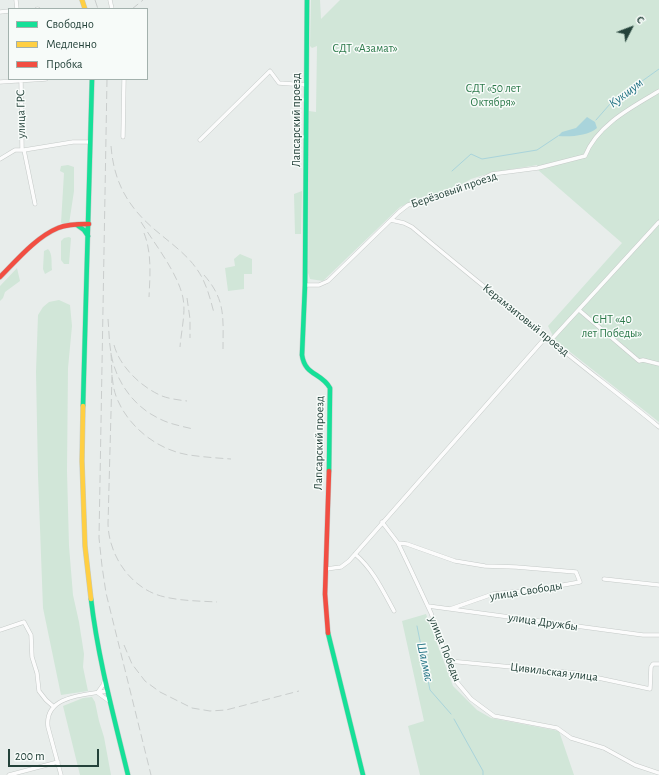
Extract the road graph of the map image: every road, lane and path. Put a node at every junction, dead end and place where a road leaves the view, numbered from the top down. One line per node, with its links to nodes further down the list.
1 (307, 0): 6 (main road, Лапсарский проезд)
2 (21, 80): 5 (street); 11 (street, улица ГРС)
3 (92, 80): 10 (main road)
4 (124, 80): 8 (street)
5 (0, 82)
6 (306, 85): 9 (street); 21 (main road, Лапсарский проезд)
7 (659, 91): 15 (street, Берёзовый проезд)
8 (123, 138)
9 (200, 140)
10 (91, 142): 11 (street); 14 (main road)
11 (23, 150): 12 (street); 13 (street, улица ГРС)
12 (0, 159)
13 (35, 204)
14 (89, 213): 17 (main road); 18 (main road)
15 (391, 220): 21 (street, Берёзовый проезд); 23 (street, Керамзитовый проезд)
16 (659, 222): 22 (street)
17 (77, 224): 18 (main road); 19 (main road); 20 (main road)
18 (89, 224): 19 (main road)
19 (88, 238): 40 (main road)
20 (0, 277)
21 (305, 285): 30 (main road, Лапсарский проезд)
22 (579, 310): 24 (street); 25 (street)
23 (546, 337): 24 (street, Керамзитовый проезд); 27 (street)
24 (550, 341): 26 (street, Керамзитовый проезд)
25 (659, 364)
26 (659, 427)
27 (382, 522): 28 (street, улица Победы); 29 (street)
28 (398, 543): 33 (street, улица Победы); 34 (street, улица Свободы)
29 (355, 554): 30 (street); 35 (street)
30 (326, 569): 50 (main road, Лапсарский проезд)
31 (604, 579): 32 (street)
32 (659, 585)
33 (428, 606): 34 (street, улица Дружбы); 38 (street, улица Победы)
34 (450, 609): 37 (street, улица Дружбы)
35 (394, 611)
36 (0, 630): 44 (street)
37 (659, 635)
38 (449, 661): 39 (street, Цивильская улица); 46 (street, улица Победы)
39 (659, 664)
40 (105, 680): 41 (main road); 42 (street)
41 (107, 691): 42 (street); 43 (main road)
42 (97, 693): 43 (street); 44 (street)
43 (110, 701): 49 (main road)
44 (54, 706): 45 (street)
45 (58, 762): 47 (street); 48 (street)
46 (659, 773)
47 (9, 775)
48 (61, 775)
49 (128, 775)
50 (363, 775)

